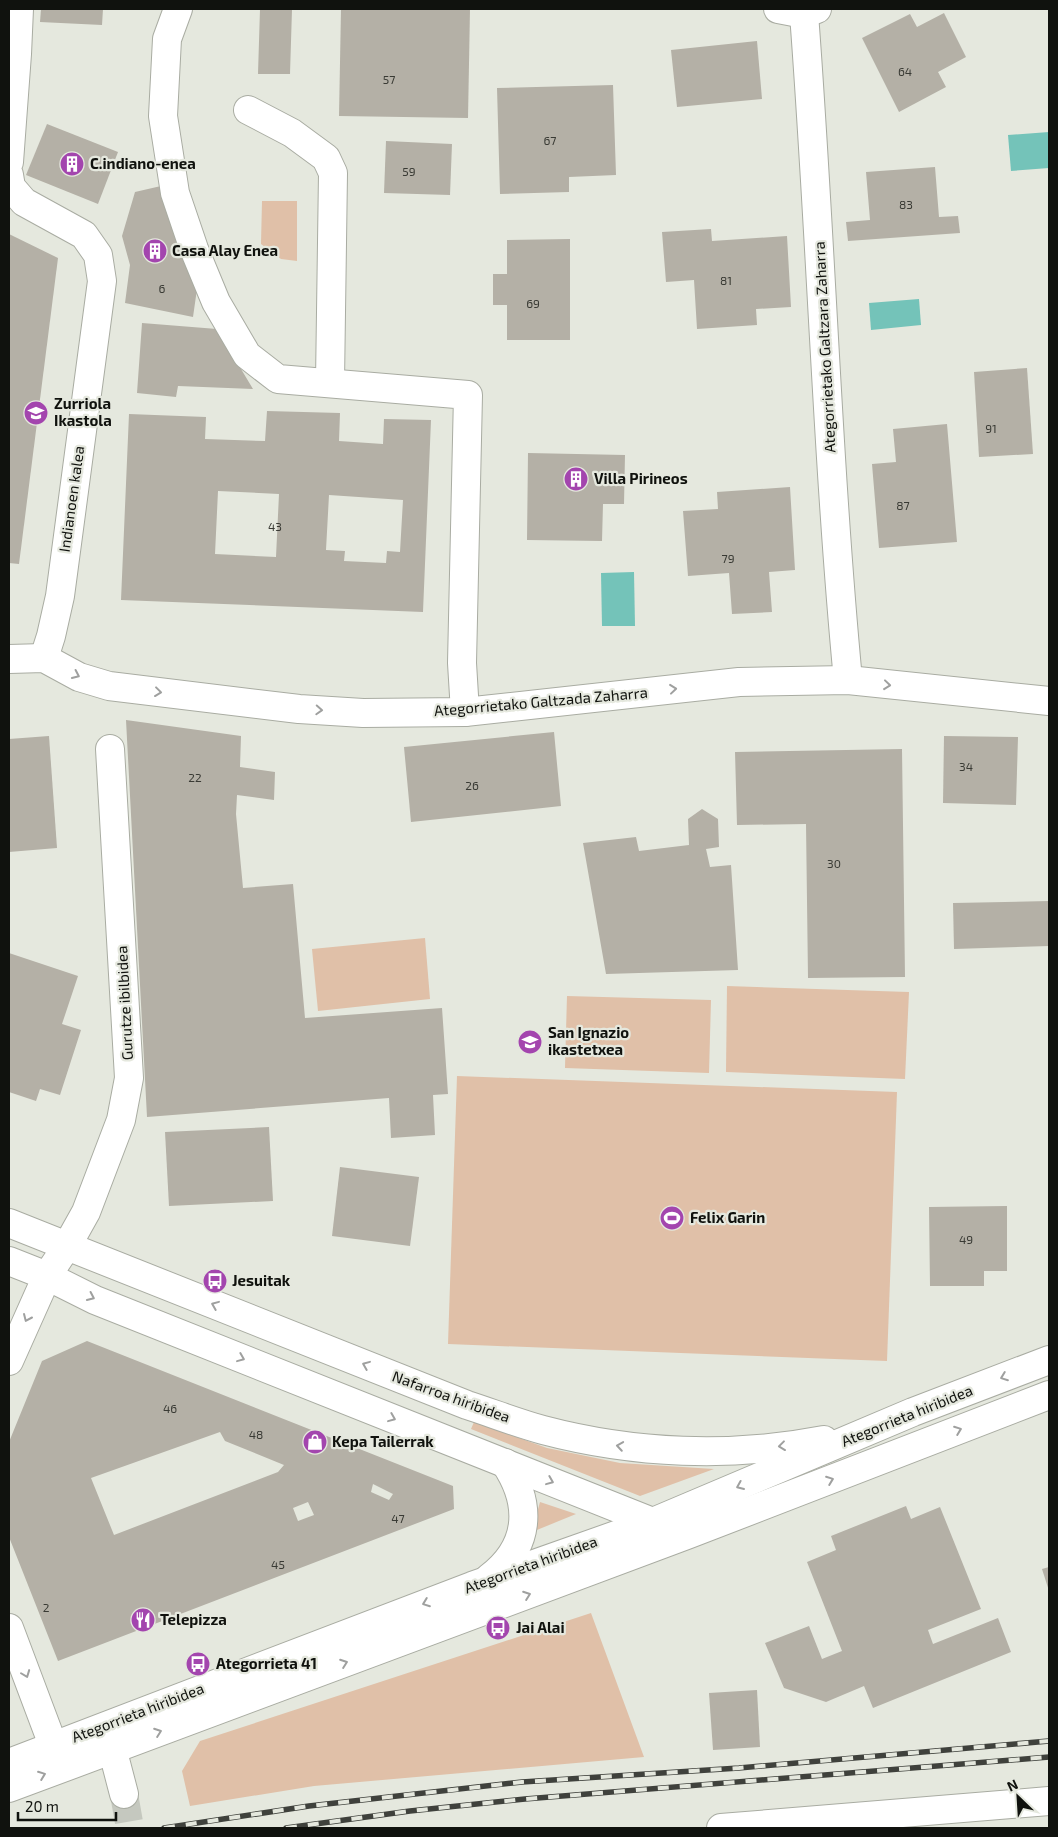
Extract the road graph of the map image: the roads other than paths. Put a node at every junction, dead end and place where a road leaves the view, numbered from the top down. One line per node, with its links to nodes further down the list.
1 (19, 9): 6 (street)
2 (178, 9): 8 (street)
3 (778, 9): 4 (street)
4 (810, 11): 11 (street, Ategorrietako Galtzara Zaharra)
5 (248, 110): 8 (street)
6 (9, 162)
7 (9, 175): 9 (street, Indianoen kalea)
8 (330, 382): 13 (street)
9 (44, 658): 10 (street); 13 (street, Ategorrietako Galtzada Zaharra, one-way to 13)
10 (9, 659)
11 (848, 680): 12 (street, Ategorrietako Galtzada Zaharra, one-way to 12); 13 (street, Ategorrietako Galtzada Zaharra, one-way to 11)
12 (1049, 702)
13 (464, 712)
14 (110, 749): 16 (street, Gurutze ibilbidea)
15 (9, 1223): 16 (street, Nafarroa hiribidea)
16 (67, 1246): 18 (street, Gurutze ibilbidea); 22 (street, Nafarroa hiribidea, one-way to 16)
17 (9, 1261): 18 (street)
18 (47, 1276): 20 (street, Gurutze ibilbidea, one-way to 20); 23 (street, one-way to 23)
19 (1049, 1360): 22 (street, Ategorrieta hiribidea, one-way to 22)
20 (9, 1361)
21 (1049, 1395): 25 (street, Ategorrieta hiribidea, one-way to 21)
22 (913, 1412): 24 (street, Ategorrieta hiribidea, one-way to 24)
23 (505, 1464): 24 (street, one-way to 24); 26 (street)
24 (653, 1522): 25 (street); 26 (street, Ategorrieta hiribidea)
25 (687, 1535): 30 (street, Ategorrieta hiribidea, one-way to 25)
26 (472, 1586): 28 (street, Ategorrieta hiribidea, one-way to 28)
27 (9, 1628): 29 (street, one-way to 29)
28 (91, 1731): 29 (street, Ategorrieta hiribidea); 30 (street)
29 (53, 1745): 31 (street, Ategorrieta hiribidea); 32 (street)
30 (112, 1748): 32 (street, Ategorrieta hiribidea); 34 (street)
31 (9, 1762)
32 (75, 1763): 33 (street, Ategorrieta hiribidea, one-way to 32)
33 (9, 1788)
34 (124, 1794)
35 (1049, 1802): 36 (street)
36 (722, 1828)

